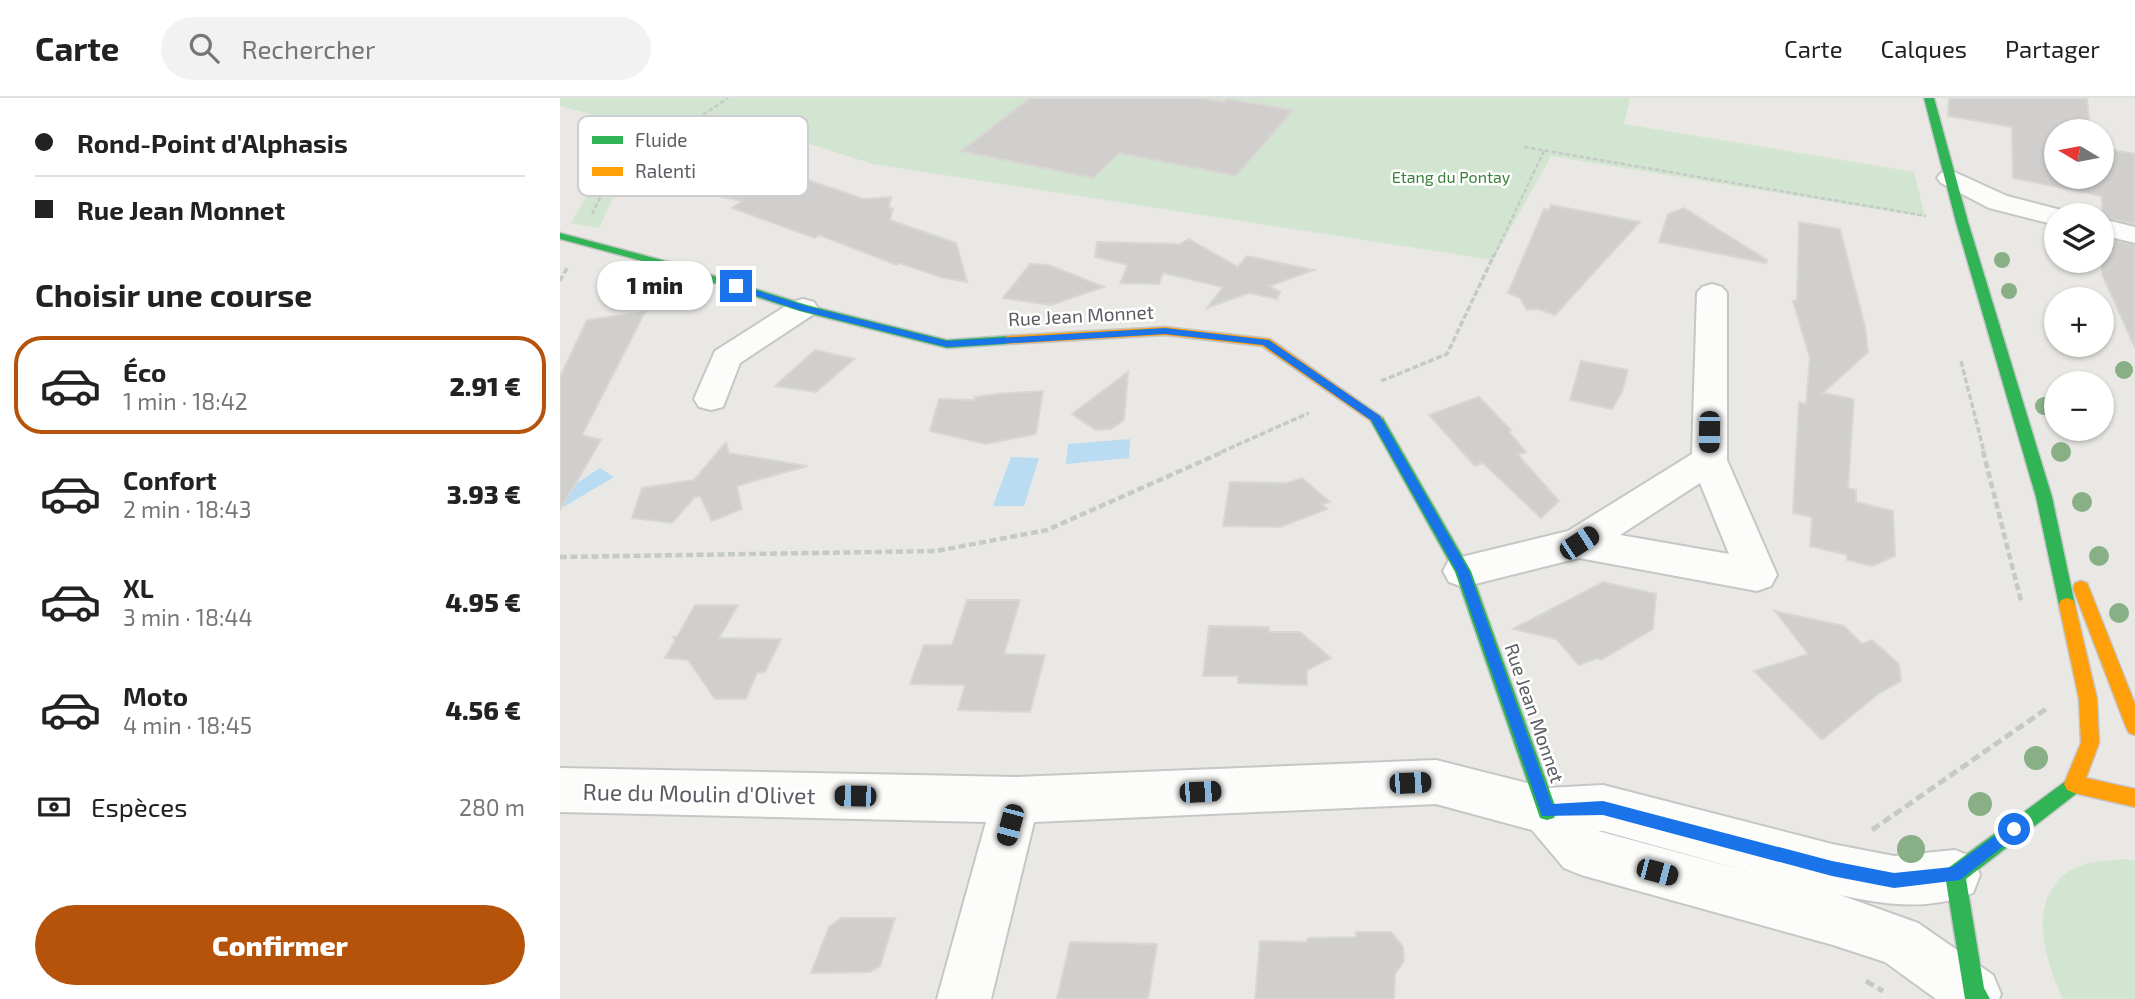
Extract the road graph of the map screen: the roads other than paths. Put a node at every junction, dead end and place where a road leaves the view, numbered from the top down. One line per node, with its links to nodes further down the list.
1 (1929, 98): 2 (street)
2 (1950, 178): 3 (street); 11 (street)
3 (2044, 214)
4 (2114, 230): 5 (street)
5 (2135, 235)
6 (560, 236): 8 (street, Rue Jean Monnet)
7 (1712, 293): 10 (street)
8 (803, 308): 9 (street); 13 (street, Rue Jean Monnet)
9 (711, 398)
10 (1709, 460): 12 (street); 12 (street)
11 (2044, 497): 14 (street); 15 (street)
12 (1579, 543): 13 (street)
13 (1463, 571): 19 (street, Rue Jean Monnet)
14 (2135, 727)
15 (2074, 783): 17 (street); 20 (street)
16 (560, 790): 18 (street, Rue du Moulin d'Olivet)
17 (2135, 798)
18 (1016, 800): 19 (street, Rue du Moulin d'Olivet); 22 (street)
19 (1547, 811): 20 (street, Rue du Moulin d'Olivet); 21 (street)
20 (1955, 874): 21 (street)
21 (1976, 996)
22 (964, 999)

